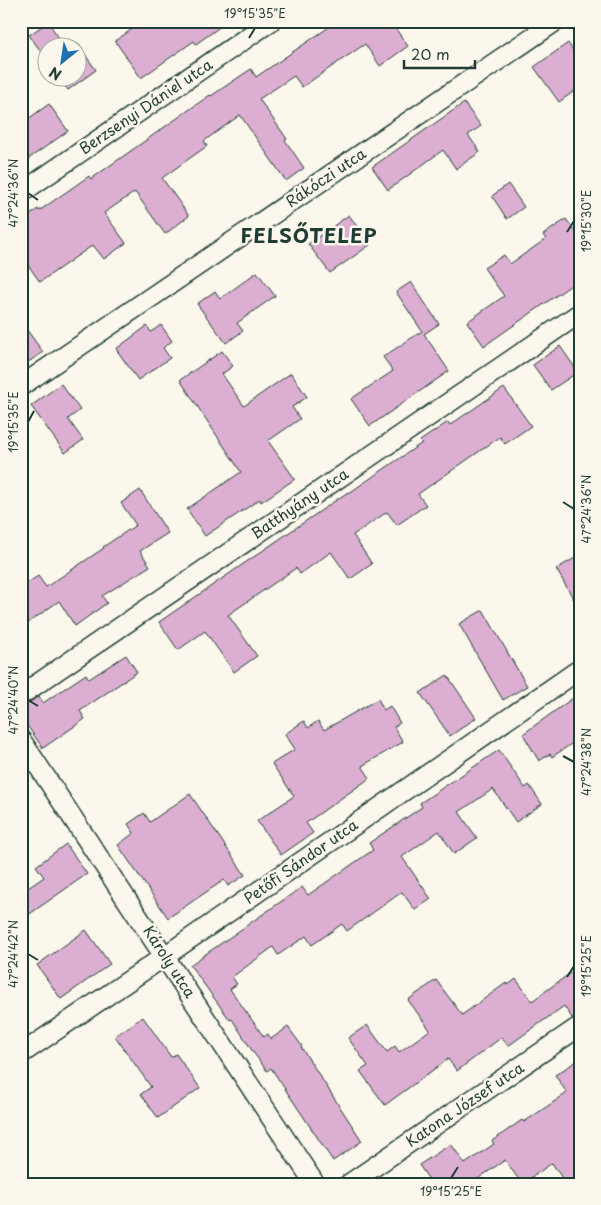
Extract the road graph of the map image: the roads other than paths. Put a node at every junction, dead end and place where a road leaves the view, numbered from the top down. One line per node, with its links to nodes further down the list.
1 (271, 21): 3 (street, Berzsenyi Dániel utca)
2 (556, 21): 5 (street, Rákóczi utca)
3 (21, 193)
4 (580, 313): 7 (street, Batthyány utca)
5 (21, 386)
6 (580, 669): 9 (street, Petőfi Sándor utca)
7 (21, 694)
8 (21, 740): 9 (street, Károly utca)
9 (165, 956): 11 (street, Petőfi Sándor utca); 12 (street, Károly utca)
10 (580, 1026): 13 (street, Katona József utca)
11 (21, 1054)
12 (315, 1184)
13 (349, 1184)

